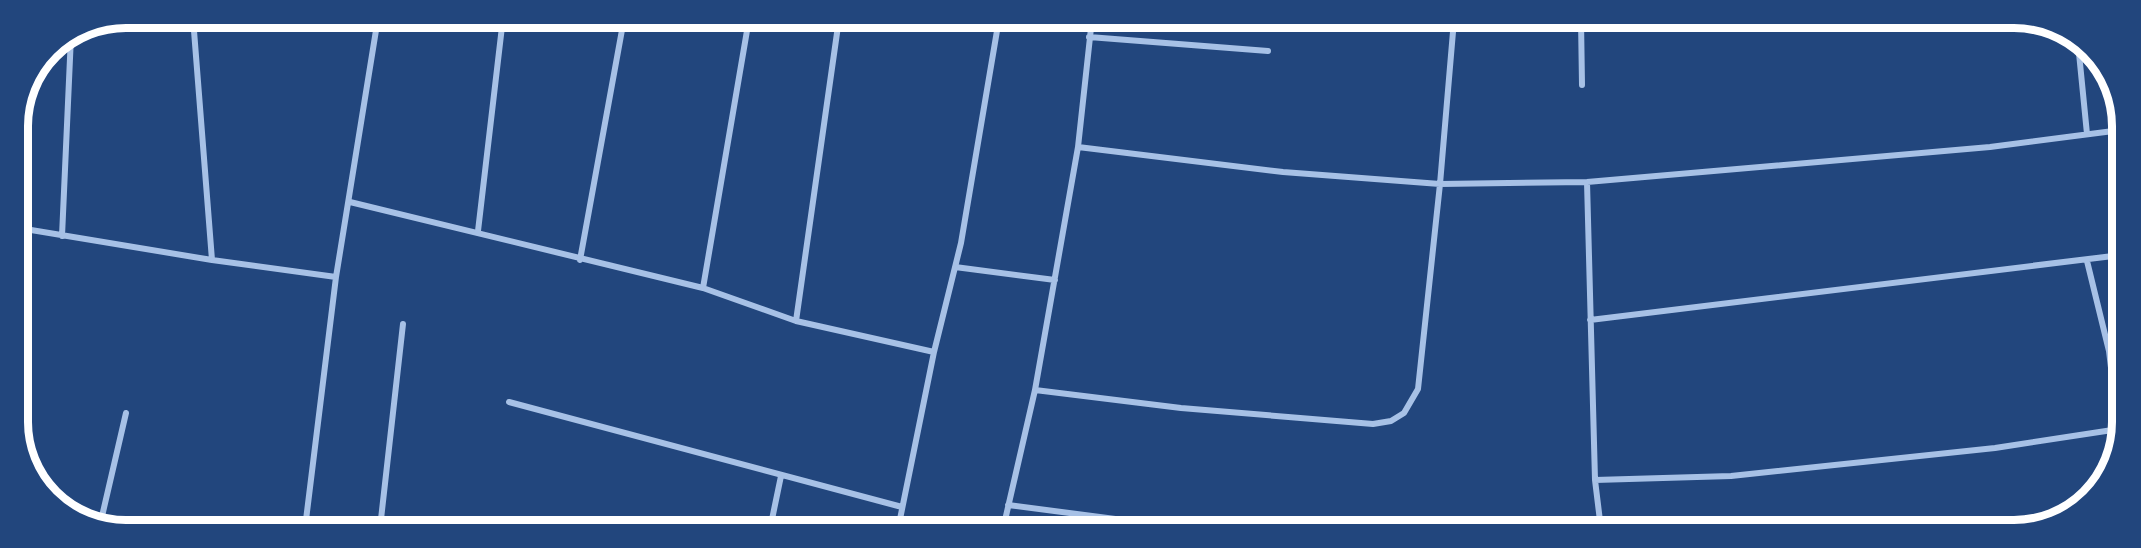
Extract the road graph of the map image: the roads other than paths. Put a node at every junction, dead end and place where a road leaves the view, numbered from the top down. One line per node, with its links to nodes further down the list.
1 (195, 28): 27 (street)
2 (376, 28): 21 (street)
3 (502, 28): 23 (street)
4 (622, 28): 26 (street)
5 (747, 28): 32 (street)
6 (838, 28): 34 (street)
7 (997, 28): 29 (street)
8 (1090, 28): 11 (street)
9 (1453, 28): 20 (street)
10 (1581, 28): 15 (street)
11 (1089, 37): 13 (street); 18 (street)
12 (70, 47): 24 (street)
13 (1268, 51)
14 (2079, 53): 17 (street)
15 (1582, 86)
16 (2112, 131): 17 (street)
17 (2087, 134): 19 (street)
18 (1078, 147): 20 (street); 31 (street)
19 (1587, 182): 20 (street); 33 (street)
20 (1440, 184): 38 (street)
21 (350, 202): 23 (street); 30 (street)
22 (29, 230): 24 (street)
23 (478, 231): 26 (street)
24 (62, 236): 27 (street)
25 (2112, 257): 28 (street)
26 (580, 260): 32 (street)
27 (212, 261): 30 (street)
28 (2087, 261): 33 (street); 37 (street)
29 (955, 267): 31 (street); 36 (street)
30 (336, 277): 49 (street)
31 (1055, 280): 38 (street)
32 (703, 288): 34 (street)
33 (1590, 320): 43 (street)
34 (796, 321): 36 (street)
35 (403, 324): 50 (street)
36 (934, 352): 45 (street)
37 (2112, 374)
38 (1035, 390): 44 (street)
39 (509, 402): 42 (street)
40 (126, 413): 46 (street)
41 (2112, 430): 43 (street)
42 (781, 476): 45 (street); 51 (street)
43 (1595, 480): 48 (street)
44 (1008, 505): 47 (street); 53 (street)
45 (902, 507): 52 (street)
46 (102, 516)
47 (1119, 519)
48 (1600, 519)
49 (306, 520)
50 (381, 520)
51 (772, 520)
52 (900, 520)
53 (1005, 520)

